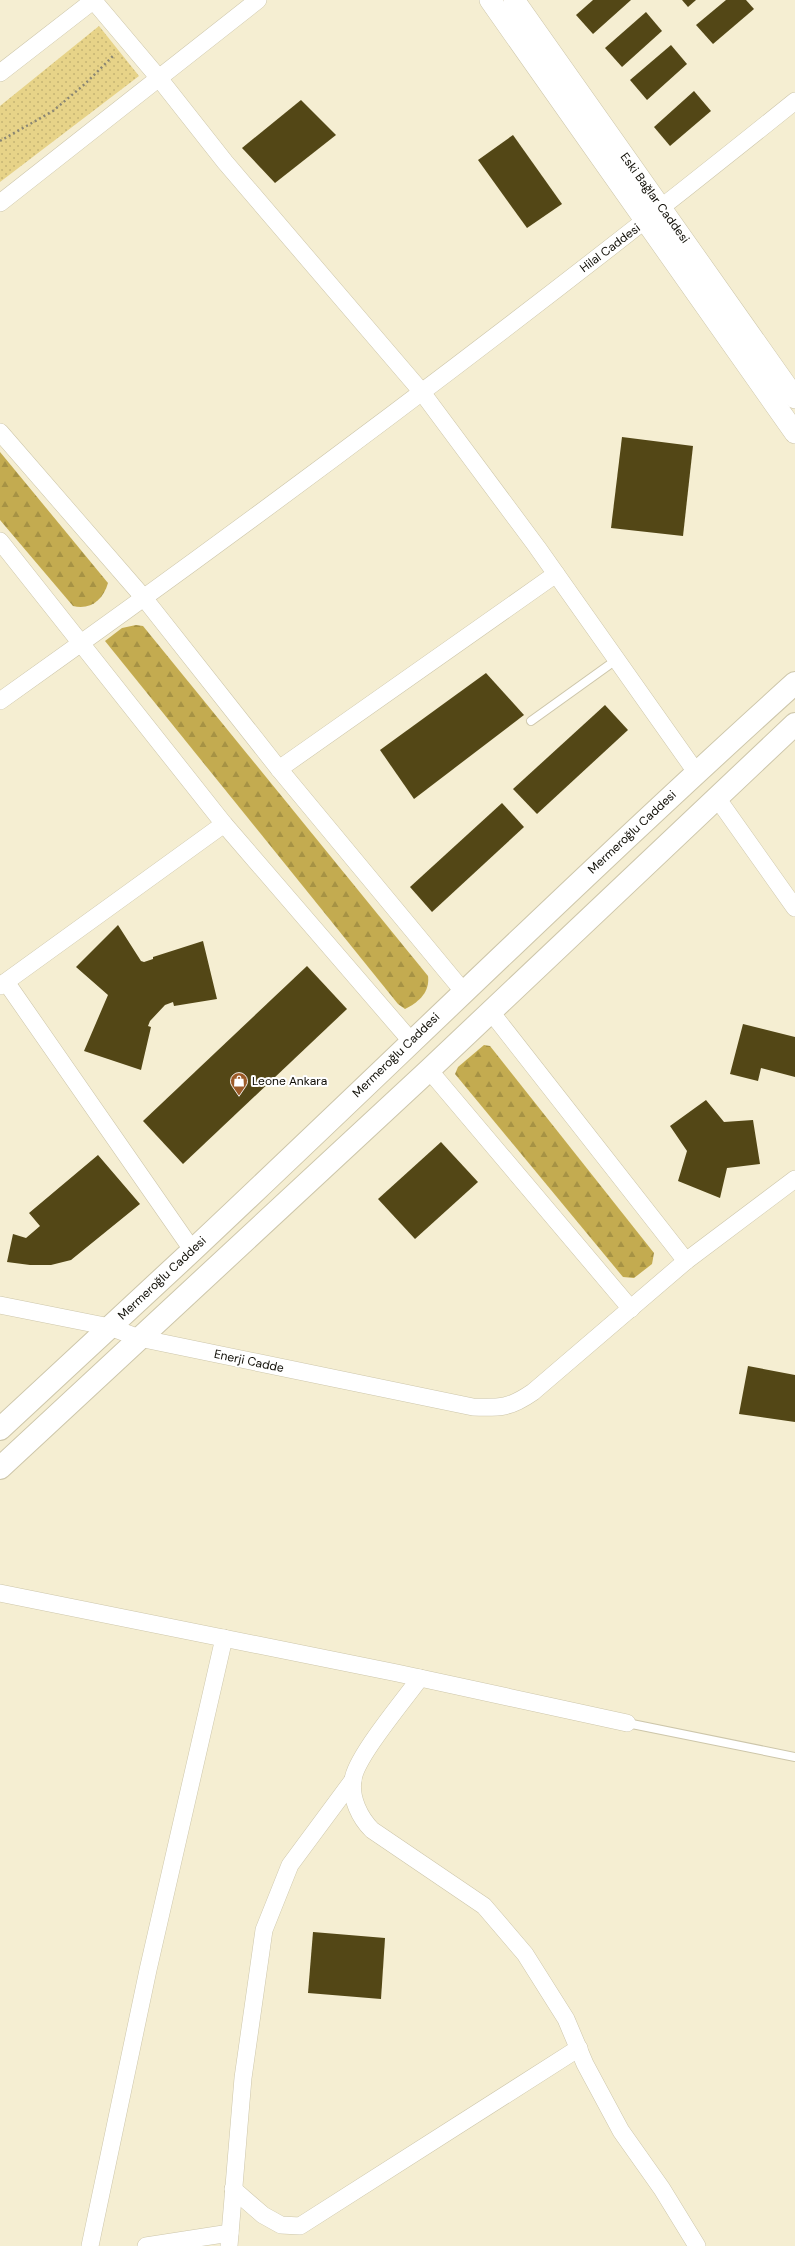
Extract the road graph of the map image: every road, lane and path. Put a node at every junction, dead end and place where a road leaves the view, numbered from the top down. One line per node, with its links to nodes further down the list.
1 (94, 0): 5 (street); 6 (street)
2 (258, 0): 7 (street)
3 (490, 0): 12 (street)
4 (514, 0): 11 (street, Eski Bağlar Caddesi)
5 (129, 42): 7 (street); 9 (path)
6 (0, 73)
7 (158, 77): 10 (street); 13 (street)
8 (795, 101): 11 (street, Hilal Caddesi)
9 (0, 141)
10 (0, 203)
11 (663, 208): 12 (street, Hilal Caddesi); 14 (street, Eski Bağlar Caddesi)
12 (646, 220): 13 (street, Hilal Caddesi); 16 (street)
13 (421, 391): 18 (street); 19 (street, Hilal Caddesi)
14 (795, 398)
15 (0, 432): 19 (street)
16 (795, 433)
17 (0, 541): 20 (street)
18 (556, 574): 21 (street); 26 (street)
19 (144, 598): 20 (street, Hilal Caddesi); 26 (street)
20 (81, 644): 23 (street, Hilal Caddesi); 29 (street)
21 (616, 660): 24 (lane); 27 (street)
22 (795, 683): 27 (main road, Mermeroğlu Caddesi)
23 (0, 702)
24 (530, 721)
25 (795, 724): 28 (main road)
26 (280, 769): 32 (street)
27 (696, 772): 32 (main road, Mermeroğlu Caddesi)
28 (717, 798): 30 (street); 33 (main road)
29 (224, 824): 31 (street); 34 (street)
30 (795, 908)
31 (3, 984): 37 (street)
32 (463, 991): 34 (main road, Mermeroğlu Caddesi)
33 (491, 1012): 35 (main road); 38 (street)
34 (411, 1041): 37 (main road, Mermeroğlu Caddesi)
35 (429, 1070): 40 (street); 42 (main road)
36 (795, 1179): 38 (street, Enerji Cadde)
37 (192, 1251): 41 (main road, Mermeroğlu Caddesi)
38 (686, 1261): 40 (street, Enerji Cadde)
39 (0, 1305): 41 (street, Enerji Cadde)
40 (631, 1308): 42 (street, Enerji Cadde)
41 (110, 1327): 42 (street, Enerji Cadde); 43 (main road, Mermeroğlu Caddesi)
42 (139, 1338): 44 (main road)
43 (0, 1429)
44 (0, 1468)
45 (0, 1593): 46 (street)
46 (224, 1638): 47 (street); 54 (street)
47 (420, 1678): 48 (street); 50 (street)
48 (626, 1723): 49 (lane)
49 (795, 1757)
50 (353, 1780): 51 (street); 52 (street)
51 (579, 2048): 52 (street); 56 (street)
52 (233, 2189): 53 (street)
53 (230, 2240): 55 (street)
54 (90, 2246)
55 (146, 2246)
56 (696, 2246)

